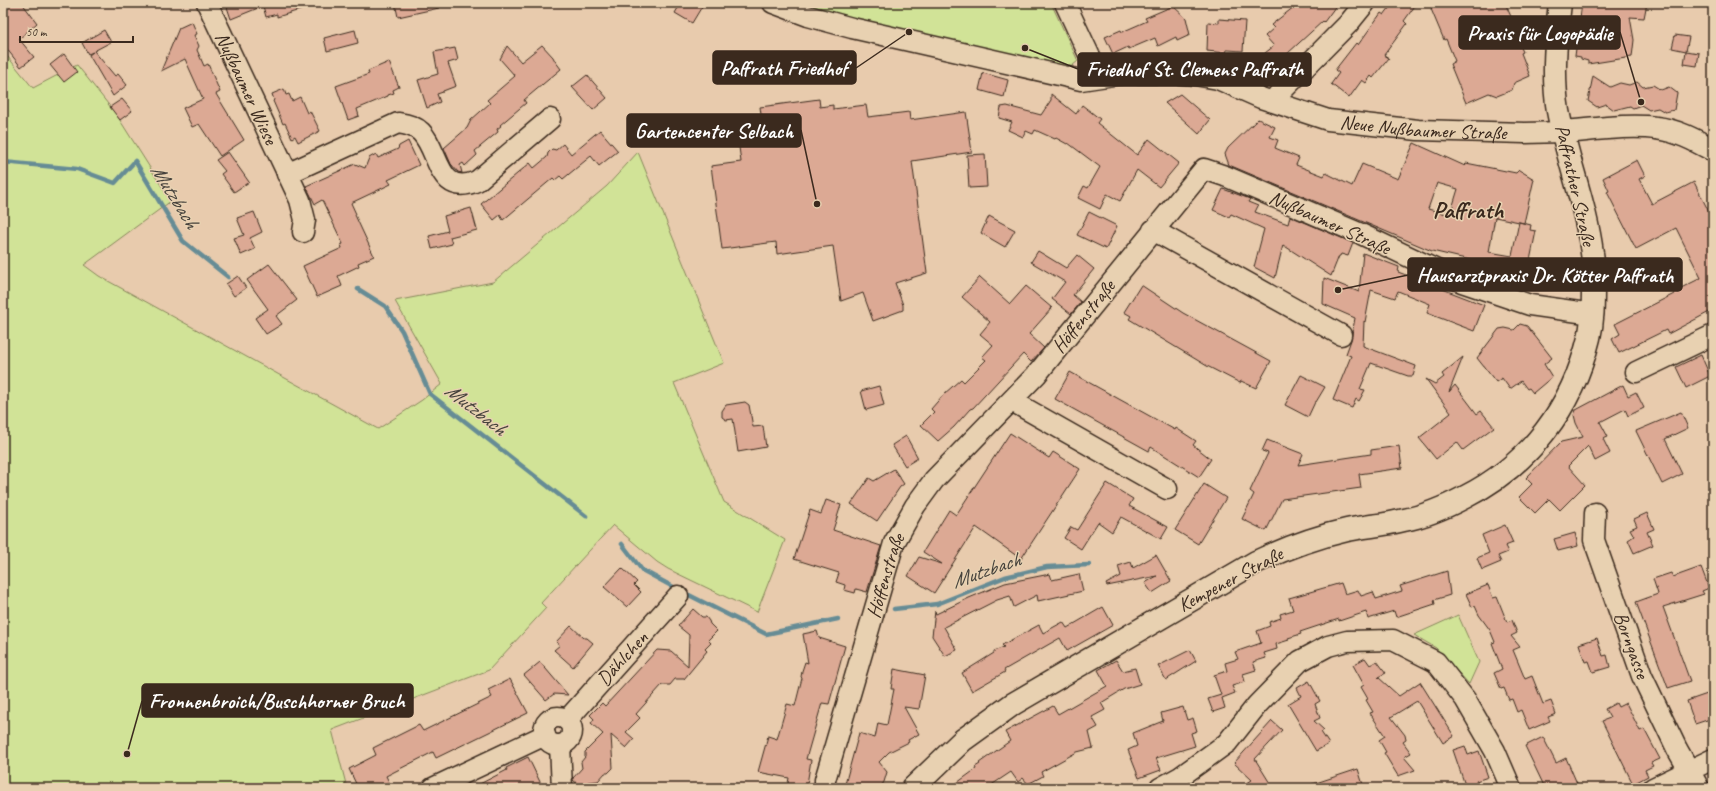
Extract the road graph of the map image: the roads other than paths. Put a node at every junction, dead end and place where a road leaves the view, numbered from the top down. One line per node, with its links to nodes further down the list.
1 (206, 3): 12 (street, Nußbaumer Wiese)
2 (773, 3): 6 (street)
3 (1065, 3): 6 (street)
4 (1365, 3): 7 (street)
5 (1560, 3): 9 (main road, Paffrather Straße)
6 (1099, 76): 7 (street, Neue Nußbaumer Straße)
7 (1272, 101): 9 (street, Neue Nußbaumer Straße)
8 (550, 119): 12 (street)
9 (1563, 132): 10 (main road); 15 (main road, Paffrather Straße)
10 (1713, 150)
11 (1204, 169): 13 (street, Höffenstraße); 15 (street, Nußbaumer Straße)
12 (287, 174): 14 (street, Nußbaumer Wiese)
13 (1153, 230): 16 (street); 19 (street, Höffenstraße)
14 (303, 232)
15 (1593, 314): 20 (main road, Paffrather Straße)
16 (1341, 335)
17 (1713, 335): 18 (street)
18 (1636, 372)
19 (1012, 400): 21 (street); 29 (street, Höffenstraße)
20 (1560, 409): 30 (main road, Kempener Straße)
21 (1167, 490)
22 (1595, 513): 26 (street, Borngasse)
23 (678, 596): 24 (street, Dählchen)
24 (552, 740): 27 (street, Dählchen); 28 (street)
25 (1713, 759): 26 (street)
26 (1695, 779): 33 (street)
27 (433, 788)
28 (562, 788)
29 (825, 788)
30 (913, 788)
31 (1160, 788): 32 (street)
32 (1511, 788)
33 (1653, 788)

